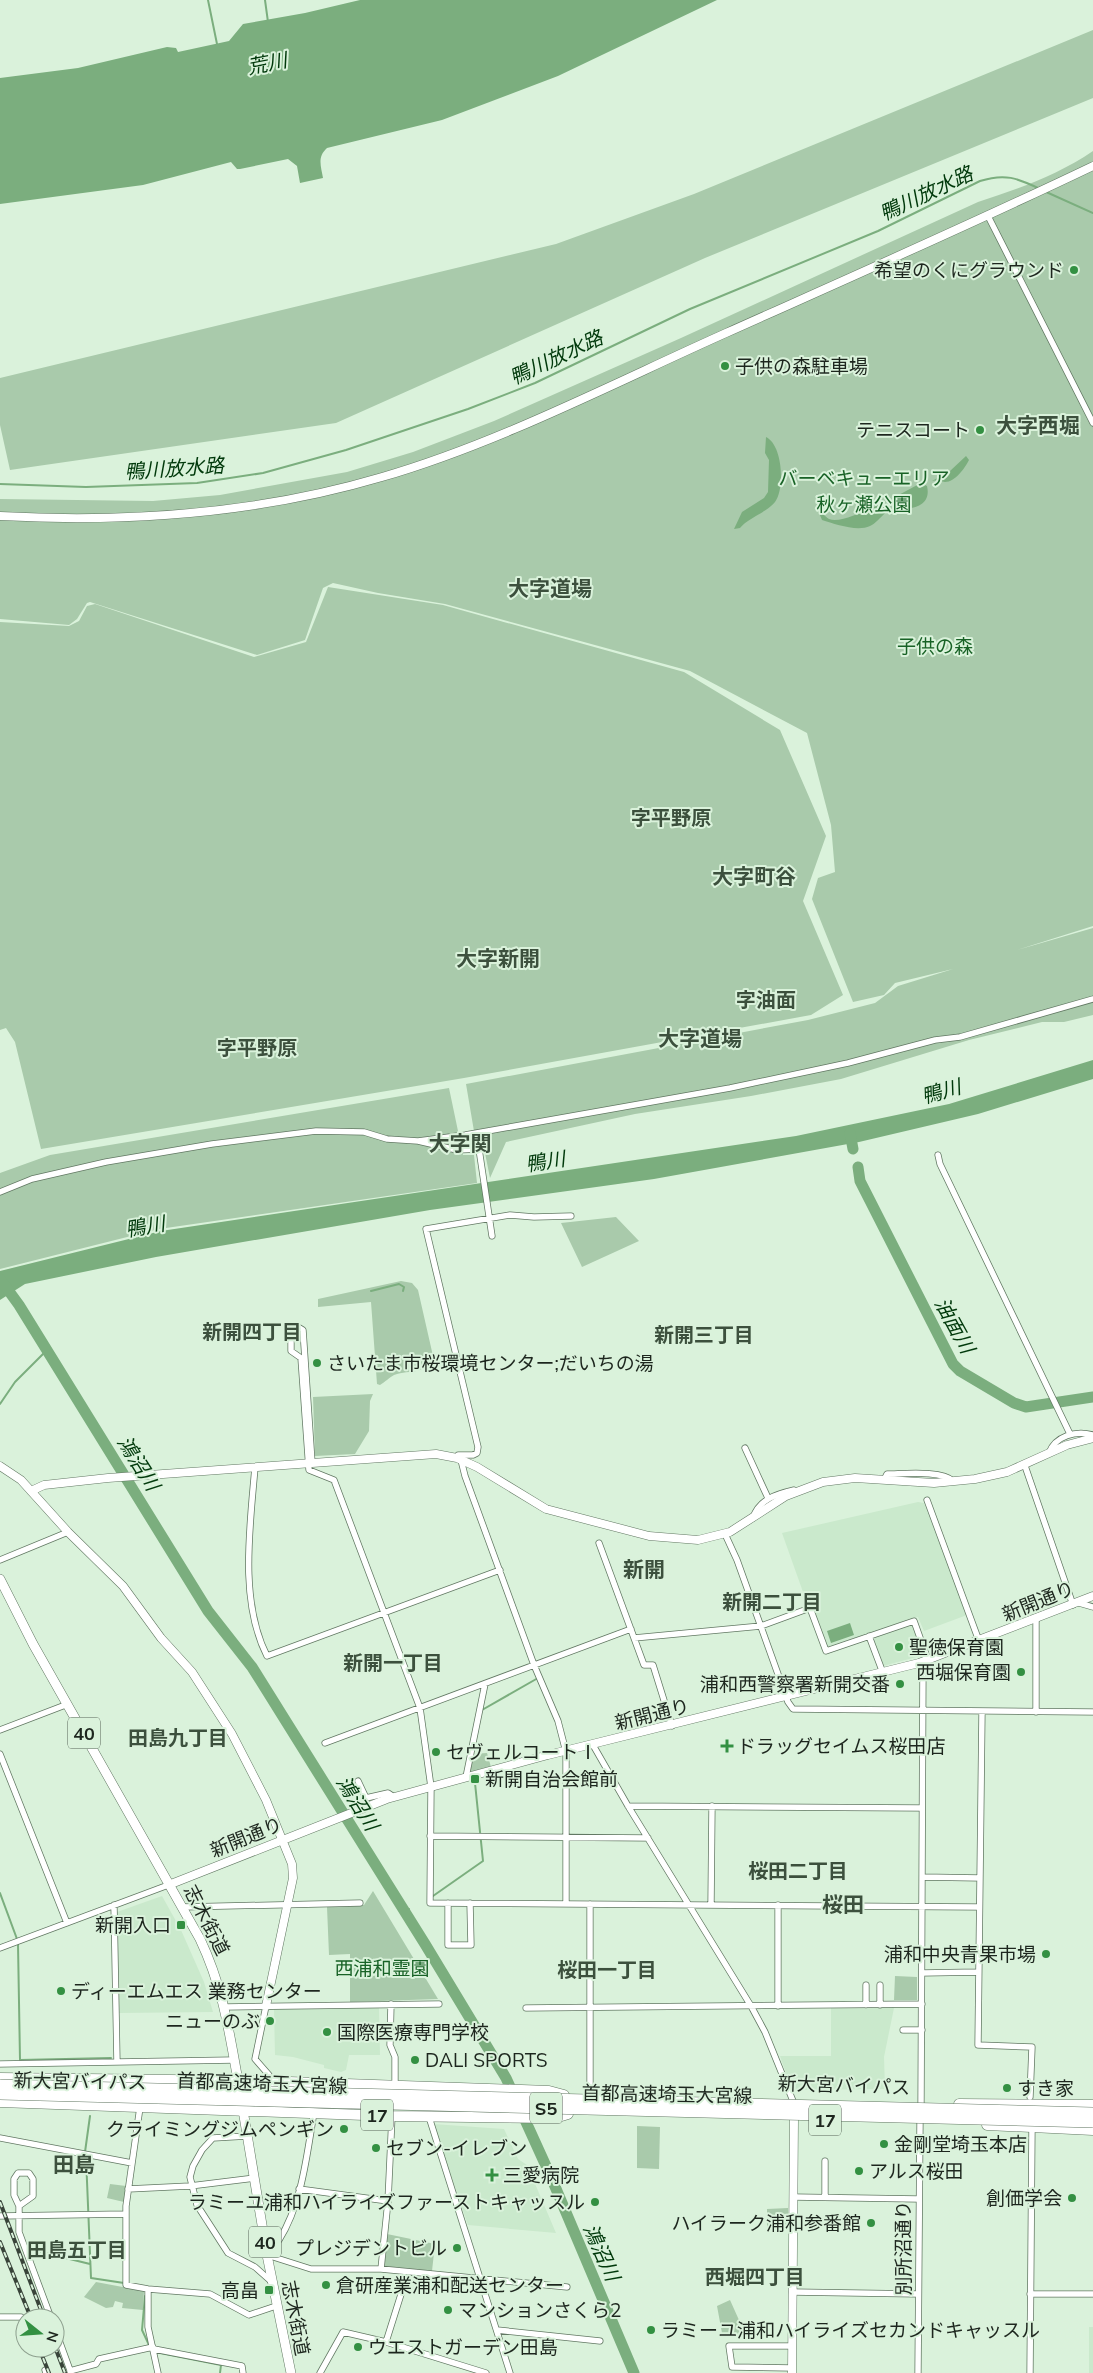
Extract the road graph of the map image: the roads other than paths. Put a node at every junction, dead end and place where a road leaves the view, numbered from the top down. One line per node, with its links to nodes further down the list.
1 (1093, 166): 2 (street)
2 (988, 216): 3 (street); 4 (street)
3 (1093, 422)
4 (0, 516)
5 (1093, 999): 6 (street)
6 (418, 1141): 8 (street); 10 (street)
7 (938, 1155): 12 (street)
8 (0, 1192)
9 (571, 1216): 10 (street)
10 (490, 1218): 11 (street); 16 (street)
11 (492, 1234)
12 (1070, 1434): 13 (street); 15 (street)
13 (1093, 1436): 15 (street)
14 (745, 1448): 23 (street)
15 (1049, 1453): 19 (street)
16 (459, 1459): 17 (street); 27 (street); 30 (street)
17 (309, 1463): 17 (street); 20 (street); 35 (street)
18 (0, 1466): 22 (street)
19 (1025, 1466): 21 (street); 33 (street)
20 (255, 1467): 22 (street); 35 (street)
21 (798, 1490): 23 (street); 25 (street)
22 (31, 1491): 26 (street)
23 (768, 1498): 25 (street)
24 (927, 1500): 41 (street)
25 (753, 1518): 27 (street)
26 (68, 1532): 29 (street); 69 (street)
27 (726, 1534): 37 (street)
28 (599, 1543): 38 (street)
29 (0, 1560)
30 (500, 1570): 35 (street); 43 (street)
31 (0, 1580): 47 (main road, 志木街道 / 40)
32 (1093, 1596): 33 (street, 新開通り)
33 (1076, 1604): 34 (street); 36 (street, 新開通り)
34 (1093, 1607)
35 (384, 1613): 48 (street)
36 (1036, 1619): 41 (street, 新開通り); 51 (street)
37 (761, 1626): 39 (street); 40 (street); 46 (street)
38 (631, 1629): 40 (street); 43 (street)
39 (870, 1636): 42 (street); 44 (street)
40 (634, 1638): 53 (street)
41 (979, 1641): 42 (street, 新開通り)
42 (926, 1661): 44 (street, 新開通り); 49 (street)
43 (534, 1665): 45 (street); 57 (street)
44 (883, 1672): 46 (street, 新開通り)
45 (485, 1684): 48 (street); 59 (street)
46 (786, 1698): 49 (street); 53 (street, 新開通り)
47 (68, 1704): 54 (street); 72 (main road, 志木街道 / 40)
48 (420, 1708): 55 (street); 61 (street)
49 (922, 1712): 50 (street); 65 (street)
50 (982, 1712): 51 (street); 71 (street)
51 (1036, 1712): 52 (street)
52 (1093, 1712)
53 (672, 1726): 56 (street, 新開通り)
54 (0, 1730)
55 (325, 1743)
56 (593, 1745): 57 (street, 新開通り); 63 (street)
57 (566, 1752): 59 (street, 新開通り); 67 (street)
58 (0, 1754): 86 (street)
59 (466, 1777): 61 (street, 新開通り)
60 (358, 1781): 62 (street)
61 (431, 1787): 62 (street, 新開通り); 66 (street)
62 (394, 1797): 69 (street, 新開通り)
63 (628, 1806): 64 (street); 68 (street)
64 (712, 1806): 65 (street); 79 (street)
65 (922, 1808): 70 (street)
66 (430, 1836): 67 (street); 74 (street)
67 (566, 1837): 68 (street); 76 (street)
68 (648, 1838): 78 (street)
69 (282, 1840): 72 (street, 新開通り); 80 (street)
70 (922, 1877): 71 (street); 83 (street)
71 (980, 1878): 85 (street)
72 (171, 1884): 82 (street); 84 (main road, 志木街道 / 40)
73 (360, 1902): 80 (street)
74 (448, 1903): 75 (street); 75 (street)
75 (470, 1903): 76 (street)
76 (566, 1904): 77 (street)
77 (590, 1904): 78 (street); 102 (street)
78 (688, 1904): 79 (street); 98 (street)
79 (710, 1904): 81 (street)
80 (289, 1905): 84 (street); 97 (street)
81 (778, 1905): 83 (street); 99 (street)
82 (114, 1906): 86 (street); 106 (street)
83 (922, 1906): 85 (street); 89 (street)
84 (183, 1907): 100 (main road, 志木街道 / 40)
85 (979, 1907): 88 (street)
86 (67, 1923): 87 (street)
87 (0, 1948)
88 (978, 1972): 89 (street); 117 (street)
89 (922, 1973): 94 (street)
90 (880, 1984): 96 (street)
91 (866, 1985): 95 (street)
92 (390, 2004): 93 (street); 97 (street); 111 (street)
93 (438, 2004)
94 (922, 2004): 96 (street); 104 (street)
95 (866, 2005): 96 (street); 99 (street)
96 (880, 2005)
97 (266, 2006): 100 (street); 112 (street)
98 (751, 2006): 99 (street); 102 (street); 118 (street)
99 (778, 2006)
100 (225, 2007): 105 (main road, 志木街道 / 40)
101 (526, 2008): 102 (street)
102 (590, 2008): 114 (street)
103 (903, 2030): 104 (street)
104 (922, 2030): 123 (street)
105 (234, 2060): 106 (street); 109 (main road, 志木街道 / 40)
106 (117, 2062): 107 (street)
107 (0, 2064)
108 (0, 2078): 109 (highway, 17)
109 (238, 2081): 112 (highway, 新大宮バイパス / 17); 125 (main road, 志木街道 / 40)
110 (0, 2084): 113 (highway, 新大宮バイパス); 127 (highway, 首都高速埼玉大宮線 / S5, bridge)
111 (395, 2085): 112 (highway, 新大宮バイパス / 17); 115 (highway, 新大宮バイパス / 17)
112 (267, 2086): 115 (highway, 新大宮バイパス / 17)
113 (218, 2088)
114 (590, 2089)
115 (502, 2092): 118 (highway, 新大宮バイパス / 17)
116 (0, 2095): 120 (highway, 新大宮バイパス); 133 (highway, 首都高速埼玉大宮線 / S5, bridge)
117 (1030, 2097)
118 (793, 2101): 123 (highway, 新大宮バイパス / 17)
119 (0, 2102): 124 (highway, 17)
120 (220, 2102)
121 (266, 2103): 128 (highway, 新大宮バイパス / 17)
122 (1088, 2104): 123 (highway, 新大宮バイパス / 17); 135 (highway)
123 (921, 2105)
124 (140, 2107): 125 (highway, 17); 140 (street)
125 (243, 2110): 126 (highway, 新大宮バイパス / 17); 137 (main road, 志木街道 / 40)
126 (315, 2112): 129 (highway, 新大宮バイパス / 17); 144 (street)
127 (1093, 2113)
128 (511, 2114): 130 (highway, 新大宮バイパス / 17); 131 (highway, 新大宮バイパス / 17, bridge)
129 (392, 2116): 130 (highway, 新大宮バイパス / 17); 148 (street)
130 (429, 2116): 157 (street)
131 (794, 2119): 132 (highway, 新大宮バイパス / 17); 145 (street)
132 (920, 2122): 134 (highway, 新大宮バイパス / 17); 147 (street, 別所沼通り)
133 (1093, 2122)
134 (1032, 2126): 135 (highway, 新大宮バイパス / 17); 163 (street)
135 (1082, 2129): 136 (highway, 新大宮バイパス / 17)
136 (1093, 2130)
137 (247, 2136): 141 (main road, 志木街道 / 40); 142 (street)
138 (0, 2138): 140 (street)
139 (825, 2161): 146 (street)
140 (132, 2163): 143 (street)
141 (255, 2178): 142 (street); 153 (main road, 志木街道 / 40)
142 (190, 2186): 143 (street); 158 (street)
143 (128, 2189): 150 (street)
144 (299, 2189): 148 (street); 153 (street)
145 (793, 2197): 146 (street); 161 (street)
146 (824, 2197): 147 (street)
147 (918, 2199): 162 (street, 別所沼通り)
148 (388, 2201): 155 (street)
149 (19, 2206): 149 (street); 151 (street)
150 (126, 2214): 151 (street); 160 (street)
151 (19, 2215): 152 (street); 166 (street)
152 (0, 2216)
153 (264, 2240): 154 (main road, 志木街道 / 40)
154 (267, 2254): 155 (street); 158 (main road, 志木街道 / 40)
155 (381, 2269): 156 (street)
156 (408, 2272): 157 (street); 171 (street)
157 (480, 2278): 159 (street); 169 (street)
158 (272, 2283): 165 (main road, 志木街道 / 40)
159 (567, 2287)
160 (148, 2289): 165 (street); 173 (street)
161 (792, 2292): 162 (street); 172 (street)
162 (918, 2294): 183 (street, 別所沼通り)
163 (1030, 2294): 164 (street); 184 (street)
164 (1093, 2294)
165 (276, 2306): 179 (main road, 志木街道 / 40)
166 (47, 2308)
167 (15, 2317): 168 (street)
168 (0, 2318)
169 (497, 2330): 170 (street); 182 (street)
170 (600, 2341)
171 (386, 2342): 180 (street); 181 (street)
172 (792, 2346): 175 (street); 175 (street)
173 (154, 2348): 176 (street); 177 (street); 178 (street)
174 (65, 2356): 176 (street)
175 (792, 2370)
176 (71, 2372)
177 (158, 2373)
178 (243, 2373)
179 (291, 2373)
180 (320, 2373)
181 (486, 2373)
182 (510, 2373)
183 (918, 2373)
184 (1030, 2373)

